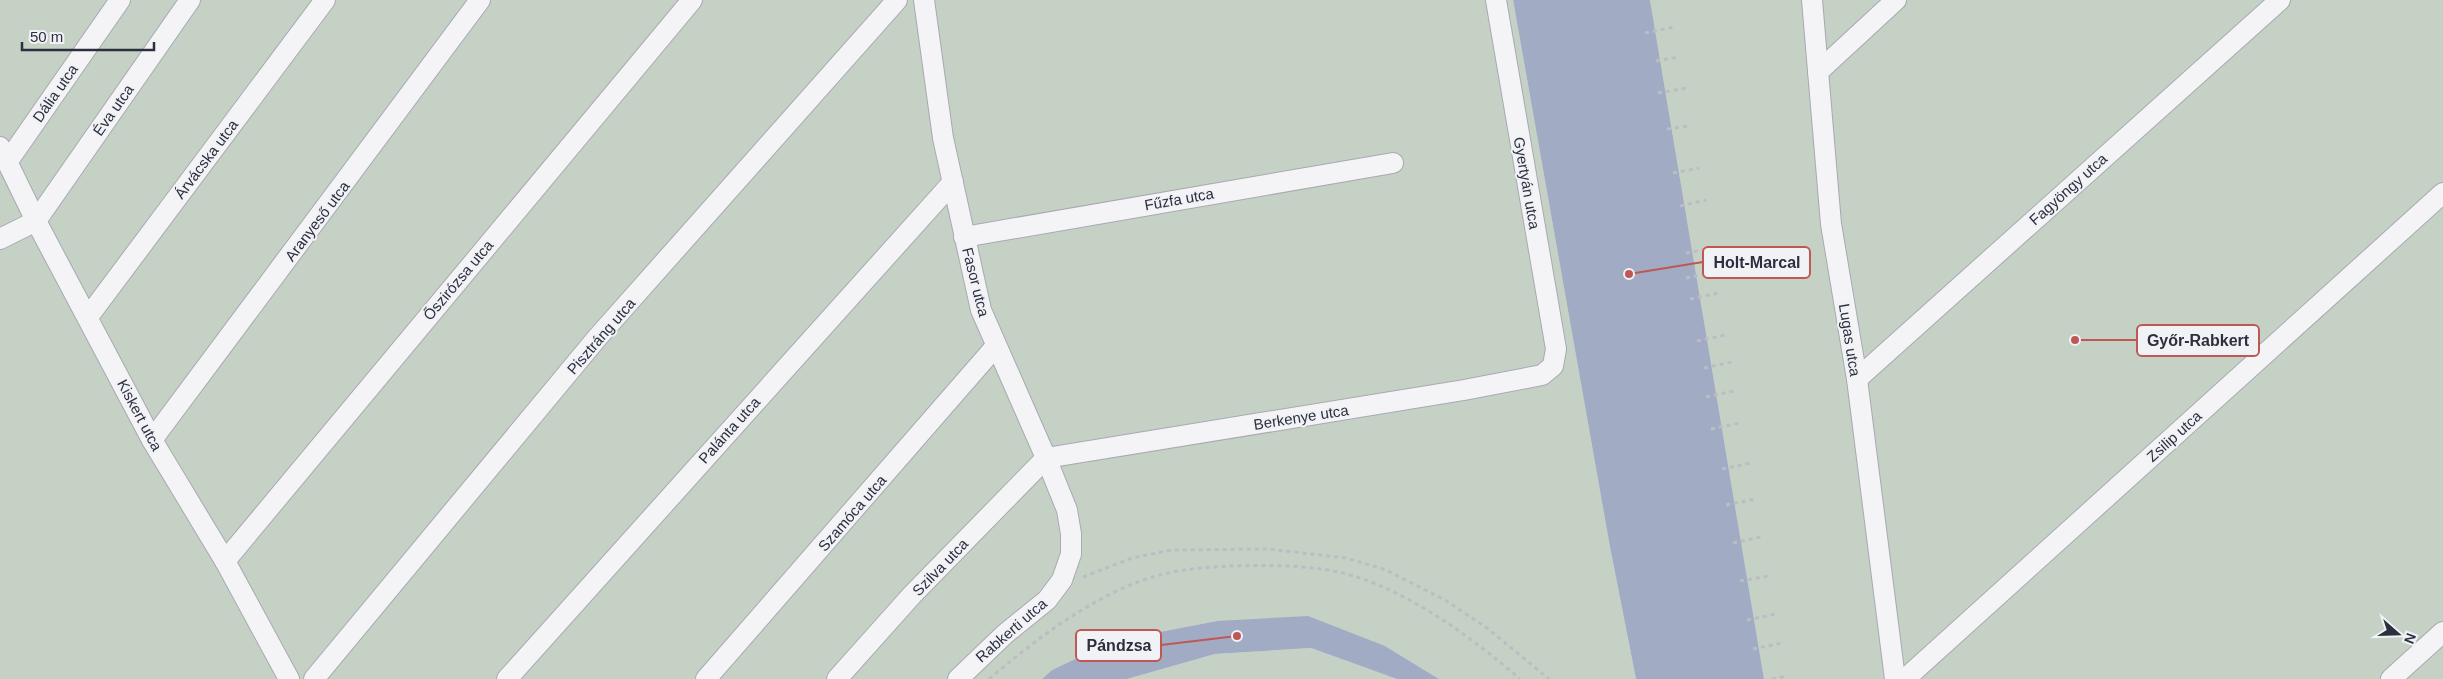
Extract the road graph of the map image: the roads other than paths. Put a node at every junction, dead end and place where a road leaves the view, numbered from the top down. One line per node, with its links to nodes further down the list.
1 (120, 0): 13 (street, Dália utca)
2 (190, 0): 17 (street, Éva utca)
3 (325, 0): 20 (street, Árvácska utca)
4 (480, 0): 24 (street, Aranyeső utca)
5 (692, 0): 26 (street, Őszirózsa utca)
6 (897, 0): 30 (street, Pisztráng utca)
7 (926, 0): 15 (street, Fasor utca)
8 (1496, 0): 22 (street, Gyertyán utca)
9 (1812, 0): 12 (street, Lugas utca)
10 (1896, 0): 12 (street)
11 (2280, 0): 23 (street, Fagyöngy utca)
12 (1818, 72): 23 (street, Lugas utca)
13 (4, 154): 17 (street, Kiskert utca)
14 (1393, 163): 18 (street, Fűzfa utca)
15 (952, 182): 18 (street, Fasor utca); 31 (street, Palánta utca)
16 (2443, 194): 36 (street, Zsilip utca)
17 (36, 220): 19 (street); 20 (street, Kiskert utca)
18 (964, 236): 21 (street, Fasor utca)
19 (0, 239)
20 (88, 317): 24 (street, Kiskert utca)
21 (996, 346): 25 (street, Fasor utca); 32 (street, Szamóca utca)
22 (1553, 366): 25 (street, Berkenye utca)
23 (1857, 379): 35 (street, Lugas utca)
24 (152, 440): 26 (street, Kiskert utca)
25 (1046, 458): 27 (street, Fasor utca); 33 (street, Szilva utca)
26 (225, 561): 29 (street, Kiskert utca)
27 (1062, 580): 34 (street, Rabkerti utca)
28 (2443, 632): 37 (street)
29 (289, 679)
30 (314, 679)
31 (506, 679)
32 (706, 679)
33 (836, 679)
34 (958, 679)
35 (1896, 679)
36 (1905, 679)
37 (2391, 679)

